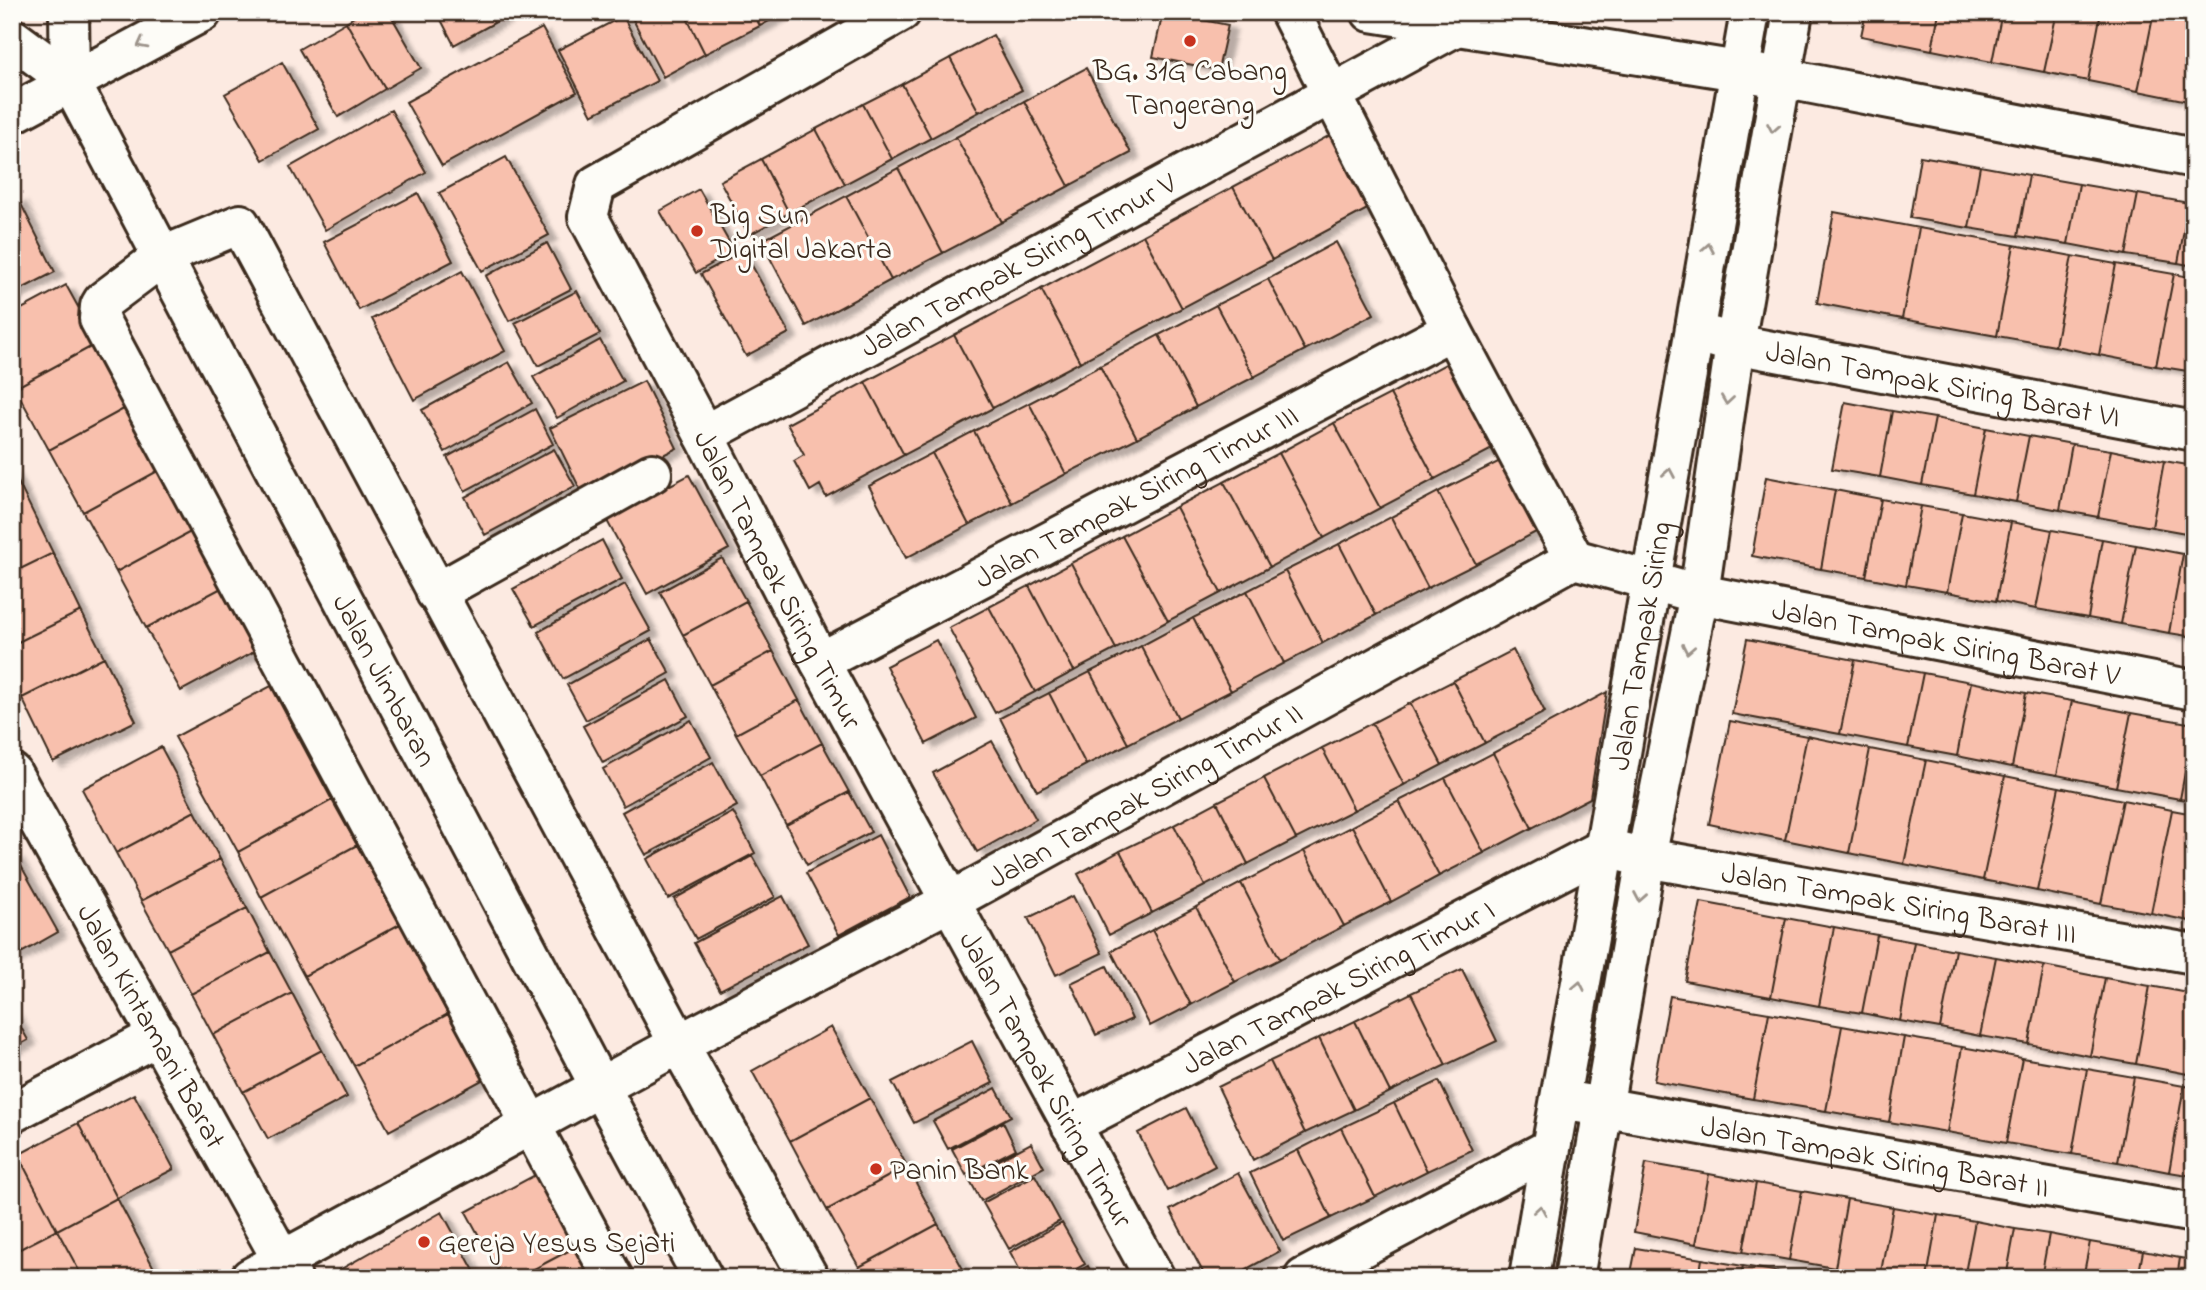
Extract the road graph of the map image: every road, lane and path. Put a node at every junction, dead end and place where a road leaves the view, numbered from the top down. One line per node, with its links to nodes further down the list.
1 (67, 12): 9 (street); 12 (street, Jalan Jimbaran)
2 (202, 12): 12 (street, one-way to 12)
3 (901, 12): 21 (street, Jalan Tampak Siring Timur)
4 (1290, 12): 13 (street)
5 (1371, 12): 8 (street)
6 (1750, 12): 10 (street, Jalan Tampak Siring)
7 (1793, 12): 11 (street, Jalan Tampak Siring)
8 (1455, 27): 10 (street); 13 (street, Jalan Tampak Siring Timur V)
9 (13, 39): 12 (street, Jalan Jimbaran)
10 (1740, 71): 11 (street); 18 (street, Jalan Tampak Siring, one-way to 10)
11 (1782, 78): 15 (street); 19 (street, Jalan Tampak Siring, one-way to 19)
12 (70, 81): 14 (street); 16 (street, Jalan Jimbaran)
13 (1334, 95): 17 (street); 21 (street, Jalan Tampak Siring Timur V)
14 (12, 114)
15 (2194, 158)
16 (163, 256): 25 (street); 37 (street, Jalan Jimbaran); 42 (street)
17 (1452, 330): 23 (street); 27 (street, Jalan Tampak Siring Timur III)
18 (1694, 332): 19 (street, Jalan Tampak Siring Barat VI); 24 (street, Jalan Tampak Siring, one-way to 18)
19 (1735, 344): 20 (street, Jalan Tampak Siring Barat VI); 26 (street, Jalan Tampak Siring, one-way to 26)
20 (2194, 431)
21 (704, 435): 27 (street, Jalan Tampak Siring Timur)
22 (652, 473): 25 (street)
23 (1574, 559): 24 (street); 33 (street, Jalan Tampak Siring Timur II)
24 (1650, 580): 26 (street); 31 (street, Jalan Tampak Siring)
25 (436, 593): 36 (street)
26 (1699, 594): 28 (street, Jalan Tampak Siring Barat V); 32 (street, Jalan Tampak Siring, one-way to 32)
27 (820, 662): 33 (street, Jalan Tampak Siring Timur)
28 (2194, 691)
29 (12, 773): 30 (street, Jalan Kintamani Barat)
30 (24, 822): 35 (street, Jalan Kintamani Barat)
31 (1605, 848): 32 (street, Jalan Tampak Siring Barat III); 38 (street, Jalan Tampak Siring, one-way to 31); 41 (street, Jalan Tampak Siring Timur I)
32 (1646, 858): 34 (street, Jalan Tampak Siring Barat III); 39 (street, Jalan Tampak Siring, one-way to 39)
33 (951, 901): 36 (street, Jalan Tampak Siring Timur II); 41 (street, Jalan Tampak Siring Timur)
34 (2194, 954)
35 (159, 1035): 40 (street); 45 (street, Jalan Kintamani Barat)
36 (679, 1044): 37 (street, Jalan Tampak Siring Timur II); 48 (street)
37 (600, 1087): 42 (street, Jalan Tampak Siring Timur II); 47 (street, Jalan Jimbaran)
38 (1558, 1100): 39 (street, Jalan Tampak Siring Barat II); 43 (street, Jalan Tampak Siring)
39 (1604, 1106): 44 (street, Jalan Tampak Siring Barat II); 52 (street, Jalan Tampak Siring)
40 (12, 1113)
41 (1071, 1125): 49 (street, Jalan Tampak Siring Timur)
42 (531, 1126): 45 (street, Jalan Tampak Siring Timur II); 46 (street)
43 (1549, 1149): 50 (street); 51 (street, Jalan Tampak Siring, one-way to 43)
44 (2194, 1213)
45 (275, 1272)
46 (613, 1278)
47 (703, 1278)
48 (809, 1278)
49 (1155, 1278)
50 (1304, 1278)
51 (1530, 1278)
52 (1574, 1278)

